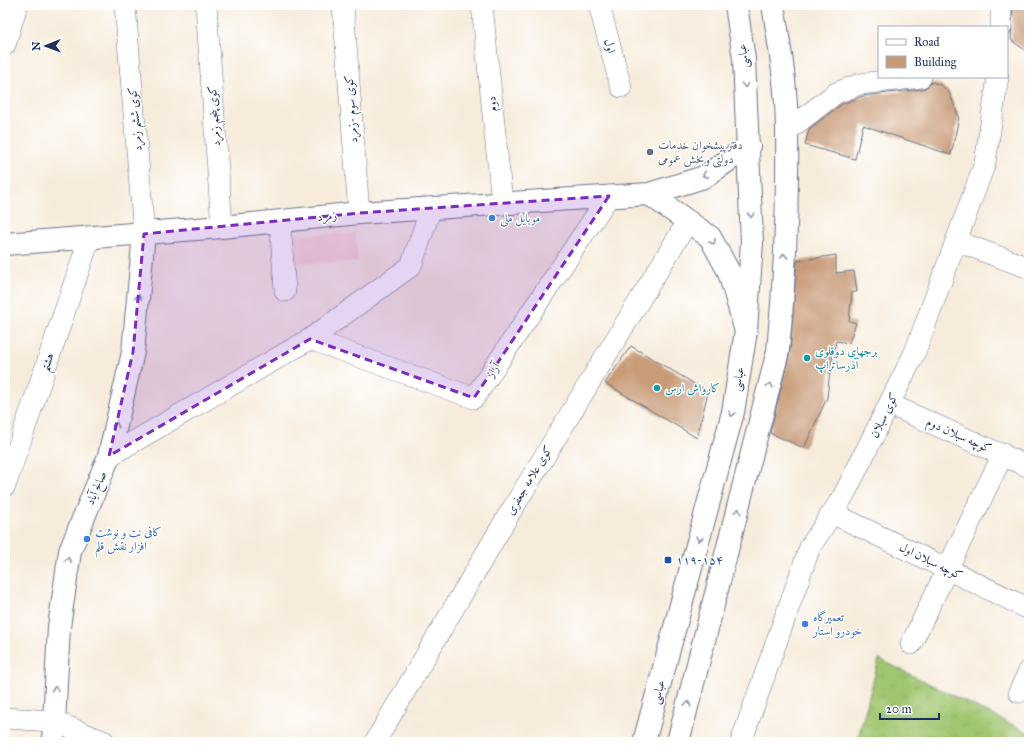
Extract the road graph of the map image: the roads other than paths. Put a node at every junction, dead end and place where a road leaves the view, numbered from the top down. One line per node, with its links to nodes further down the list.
1 (17, 5): 11 (street)
2 (124, 5): 25 (street, کوی ششم زمرد)
3 (206, 5): 24 (street, کوی پنجم زمرد)
4 (343, 5): 21 (street, کوی سوم -زمرد)
5 (482, 5): 19 (street, دوم)
6 (600, 5): 14 (street, اول)
7 (736, 5): 16 (main road, عباسى, one-way to 16)
8 (773, 5): 15 (main road)
9 (1002, 5): 10 (street)
10 (1001, 26)
11 (5, 45)
12 (912, 78): 15 (street)
13 (998, 78): 27 (street, کوی سبلان)
14 (621, 87)
15 (787, 131): 44 (main road, one-way to 15)
16 (749, 146): 17 (main road, زمرد, one-way to 17); 31 (main road, عباسى, one-way to 31)
17 (649, 194): 18 (main road, زمرد); 23 (main road)
18 (609, 196): 19 (main road, زمرد); 32 (street, آراز)
19 (502, 203): 20 (main road, زمرد)
20 (431, 208): 21 (main road, زمرد); 32 (street)
21 (359, 213): 22 (main road, زمرد)
22 (280, 221): 24 (main road, زمرد); 30 (street)
23 (688, 221): 31 (main road, one-way to 31); 49 (street, کوی علامه جعفری)
24 (222, 227): 25 (main road, زمرد)
25 (144, 234): 26 (main road, زمرد); 35 (main road, صالح آباد, one-way to 25)
26 (90, 237): 28 (main road, زمرد); 37 (street, هشتم)
27 (956, 241): 29 (street); 33 (street, کوی سبلان)
28 (5, 244)
29 (1029, 268)
30 (285, 291)
31 (746, 331): 43 (main road, عباسى, one-way to 43)
32 (310, 339): 35 (street)
33 (889, 404): 34 (street, کوچه سبلان دوم); 38 (street, کوی سبلان)
34 (1003, 454): 36 (street, کوچه سبلان دوم); 39 (street)
35 (109, 456): 47 (main road, صالح آباد, one-way to 35)
36 (1029, 467)
37 (5, 486)
38 (832, 513): 39 (street, کوچه سبلان اول); 52 (street, کوی سبلان)
39 (946, 569): 40 (street, کوچه سبلان اول); 41 (street)
40 (1029, 609)
41 (911, 644)
42 (1029, 671): 45 (street)
43 (663, 672): 44 (main road); 50 (main road, عباسى)
44 (695, 680): 51 (main road, one-way to 44)
45 (1019, 692)
46 (5, 718): 47 (street)
47 (53, 732): 48 (street)
48 (105, 742)
49 (375, 742)
50 (644, 742)
51 (678, 742)
52 (741, 742)

